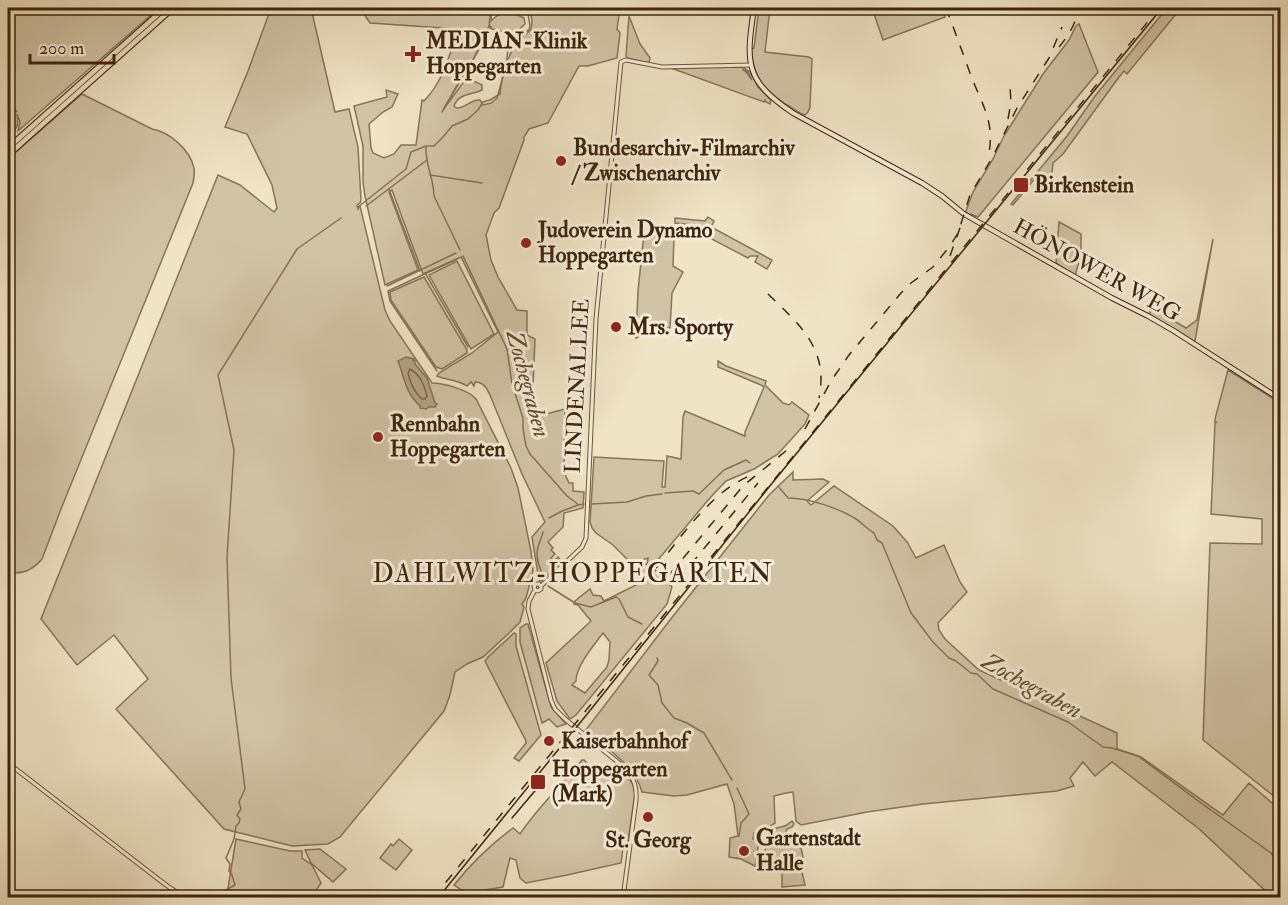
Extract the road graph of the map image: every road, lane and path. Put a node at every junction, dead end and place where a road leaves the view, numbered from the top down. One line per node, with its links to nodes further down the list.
1 (165, 8): 5 (main road)
2 (173, 8): 6 (main road)
3 (754, 8): 4 (main road)
4 (751, 65): 7 (main road, HÖNOWER WEG); 10 (street, LINDENALLEE)
5 (8, 147)
6 (8, 155)
7 (1281, 399)
8 (8, 763): 9 (street)
9 (193, 897)
10 (623, 897)

